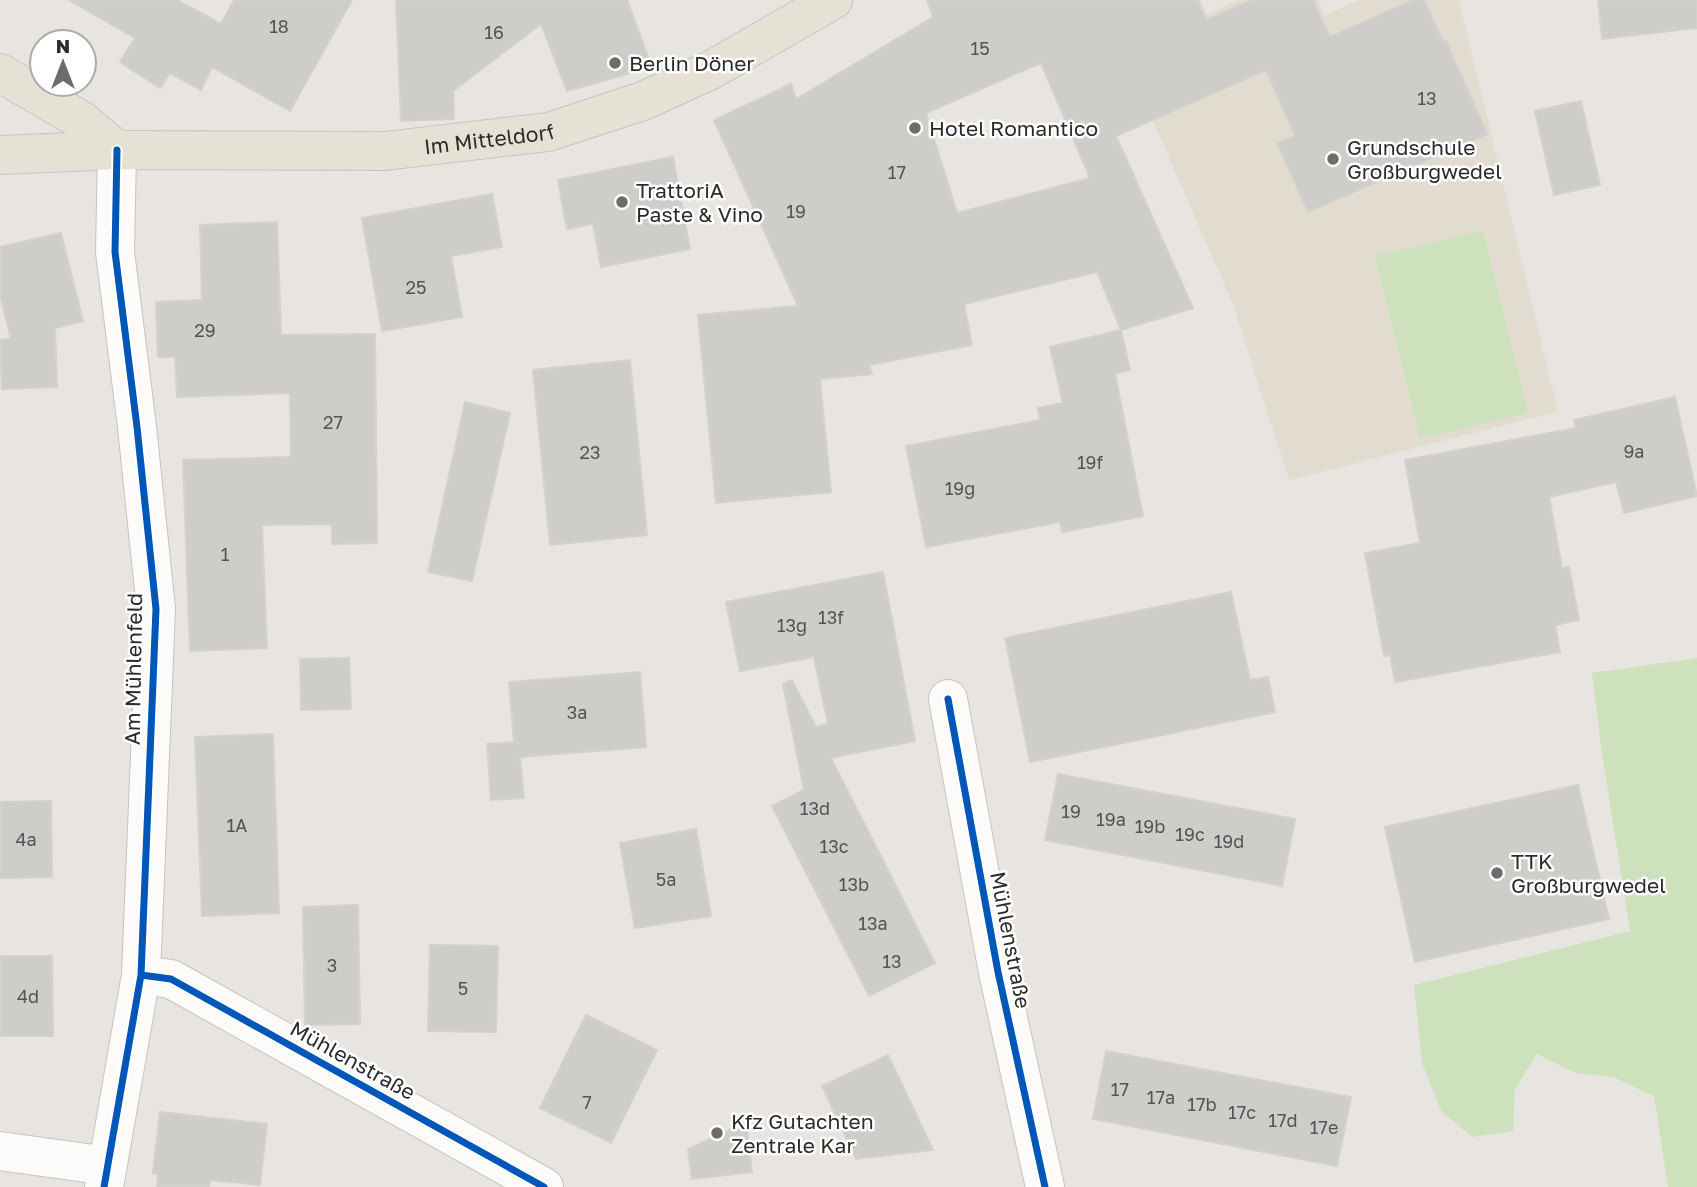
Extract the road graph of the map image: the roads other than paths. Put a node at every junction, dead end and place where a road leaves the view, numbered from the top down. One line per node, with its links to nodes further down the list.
1 (833, 0): 3 (main road, Im Mitteldorf)
2 (0, 74): 3 (main road)
3 (117, 150): 4 (main road, Im Mitteldorf); 6 (street, Am Mühlenfeld)
4 (0, 155)
5 (948, 699): 10 (street, Mühlenstraße)
6 (141, 975): 8 (street, Am Mühlenfeld); 9 (street, Mühlenstraße)
7 (0, 1150): 8 (street)
8 (106, 1176)
9 (544, 1187)
10 (1045, 1187)

